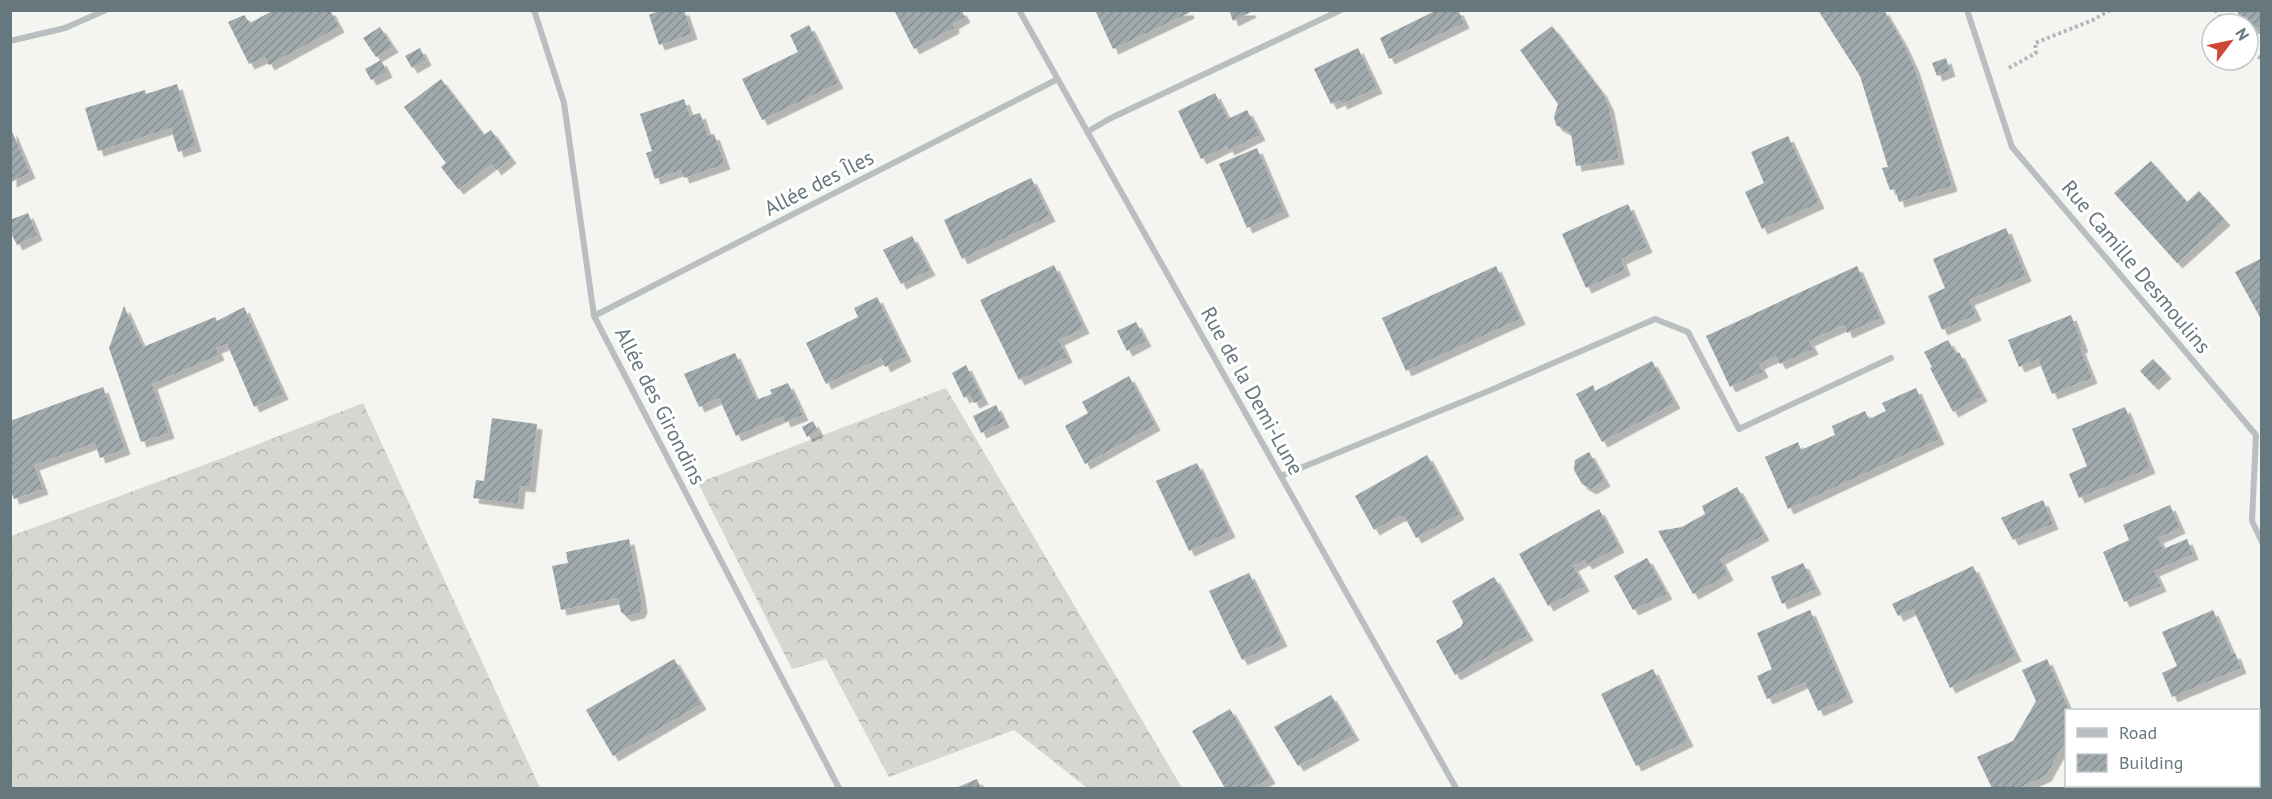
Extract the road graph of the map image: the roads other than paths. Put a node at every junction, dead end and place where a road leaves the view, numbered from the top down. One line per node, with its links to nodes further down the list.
1 (106, 10): 6 (street)
2 (534, 10): 9 (street, Allée des Girondins)
3 (1019, 10): 7 (street, Rue de la Demi-Lune)
4 (1341, 10): 8 (street)
5 (1966, 10): 12 (street, Rue Camille Desmoulins)
6 (10, 41)
7 (1058, 79): 8 (street, Rue de la Demi-Lune); 9 (street, Allée des Îles)
8 (1087, 132): 11 (street, Rue de la Demi-Lune)
9 (594, 316): 13 (street, Allée des Girondins)
10 (1891, 358): 11 (street)
11 (1281, 476): 14 (street, Rue de la Demi-Lune)
12 (2262, 542)
13 (839, 789)
14 (1456, 789)

